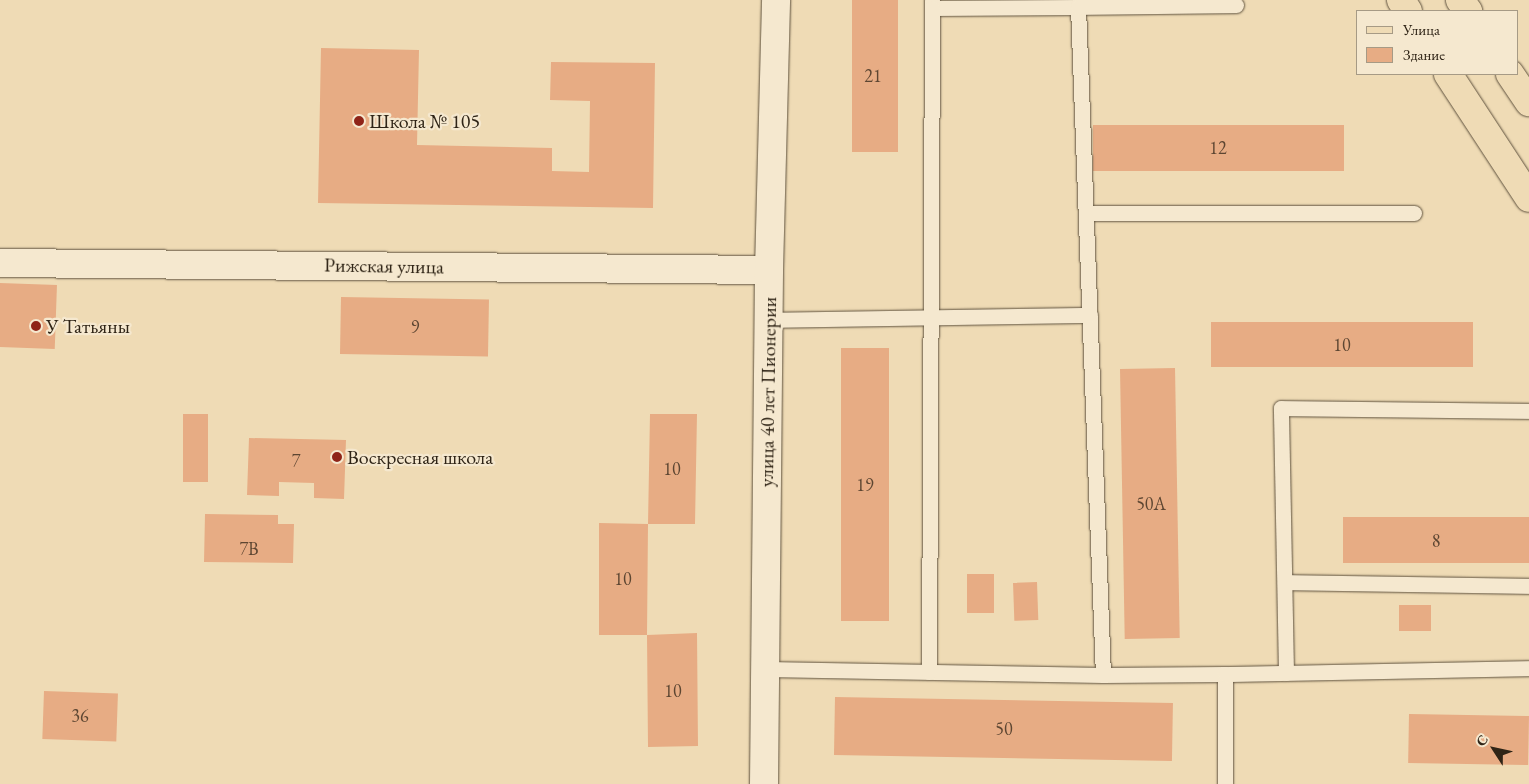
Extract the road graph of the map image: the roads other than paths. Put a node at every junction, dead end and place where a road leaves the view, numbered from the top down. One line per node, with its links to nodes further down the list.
1 (776, 0): 12 (street, улица 40 лет Пионерии)
2 (932, 4): 4 (lane); 14 (lane)
3 (1236, 5): 4 (lane)
4 (1078, 7): 9 (lane)
5 (1449, 75): 8 (main road)
6 (1511, 75): 7 (main road)
7 (1529, 102)
8 (1529, 198)
9 (1086, 212): 10 (lane); 13 (lane)
10 (1414, 213)
11 (0, 262): 12 (street, Рижская улица)
12 (769, 270): 15 (street, улица 40 лет Пионерии)
13 (1090, 315): 14 (lane); 24 (lane)
14 (931, 317): 15 (lane); 21 (lane)
15 (768, 320): 20 (street, улица 40 лет Пионерии)
16 (1529, 411): 17 (lane)
17 (1285, 582): 18 (lane); 22 (lane)
18 (1529, 586)
19 (1529, 668): 22 (lane)
20 (765, 669): 21 (lane); 25 (street, улица 40 лет Пионерии)
21 (929, 672): 24 (lane)
22 (1286, 673): 23 (lane)
23 (1225, 674): 24 (lane); 26 (lane)
24 (1103, 675)
25 (764, 784)
26 (1226, 784)

